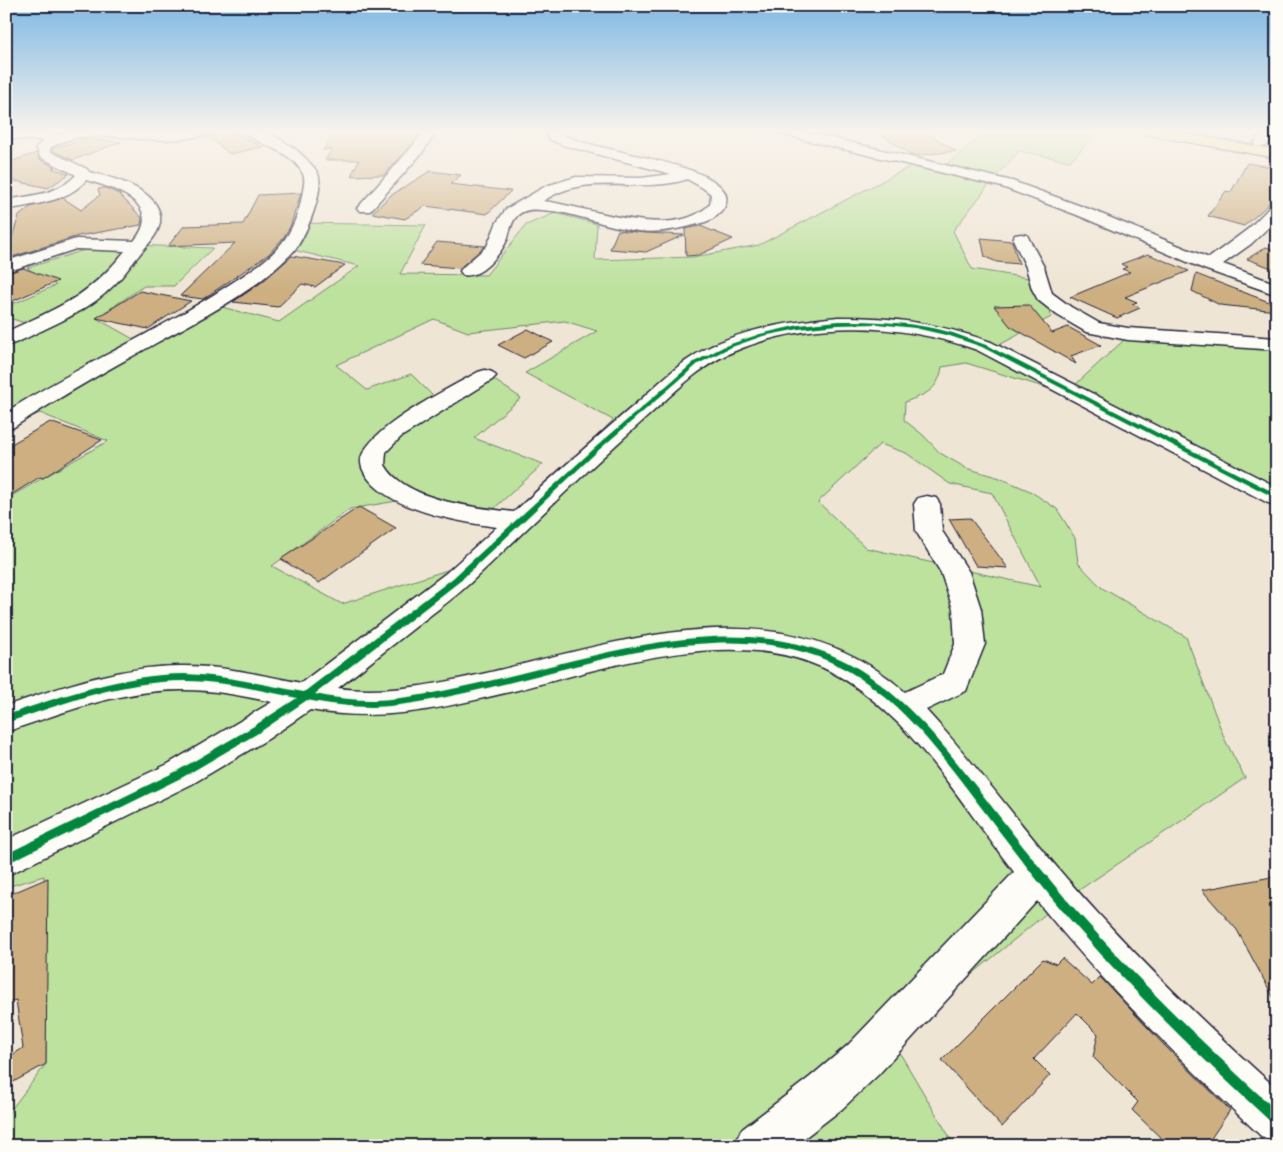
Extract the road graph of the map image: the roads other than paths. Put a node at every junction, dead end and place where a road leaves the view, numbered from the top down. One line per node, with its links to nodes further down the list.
1 (76, 184): 8 (street)
2 (111, 184): 13 (street)
3 (312, 184): 21 (street)
4 (387, 184): 10 (street)
5 (567, 184): 9 (street)
6 (707, 184): 9 (street)
7 (1006, 184): 14 (street)
8 (6, 205)
9 (526, 205): 16 (street)
10 (365, 208)
11 (1277, 209): 14 (street)
12 (1020, 240): 19 (street)
13 (138, 246): 15 (street); 18 (street)
14 (1210, 265): 17 (street)
15 (6, 267)
16 (469, 271)
17 (1277, 290)
18 (6, 340)
19 (1277, 344)
20 (485, 376): 24 (street)
21 (6, 422)
22 (1277, 497): 24 (street)
23 (927, 504): 26 (street)
24 (520, 520): 25 (street)
25 (306, 696): 26 (street); 27 (street); 28 (street)
26 (902, 706): 29 (street)
27 (6, 719)
28 (6, 860)
29 (1037, 874): 30 (street); 31 (street)
30 (1277, 1120)
31 (757, 1146)

